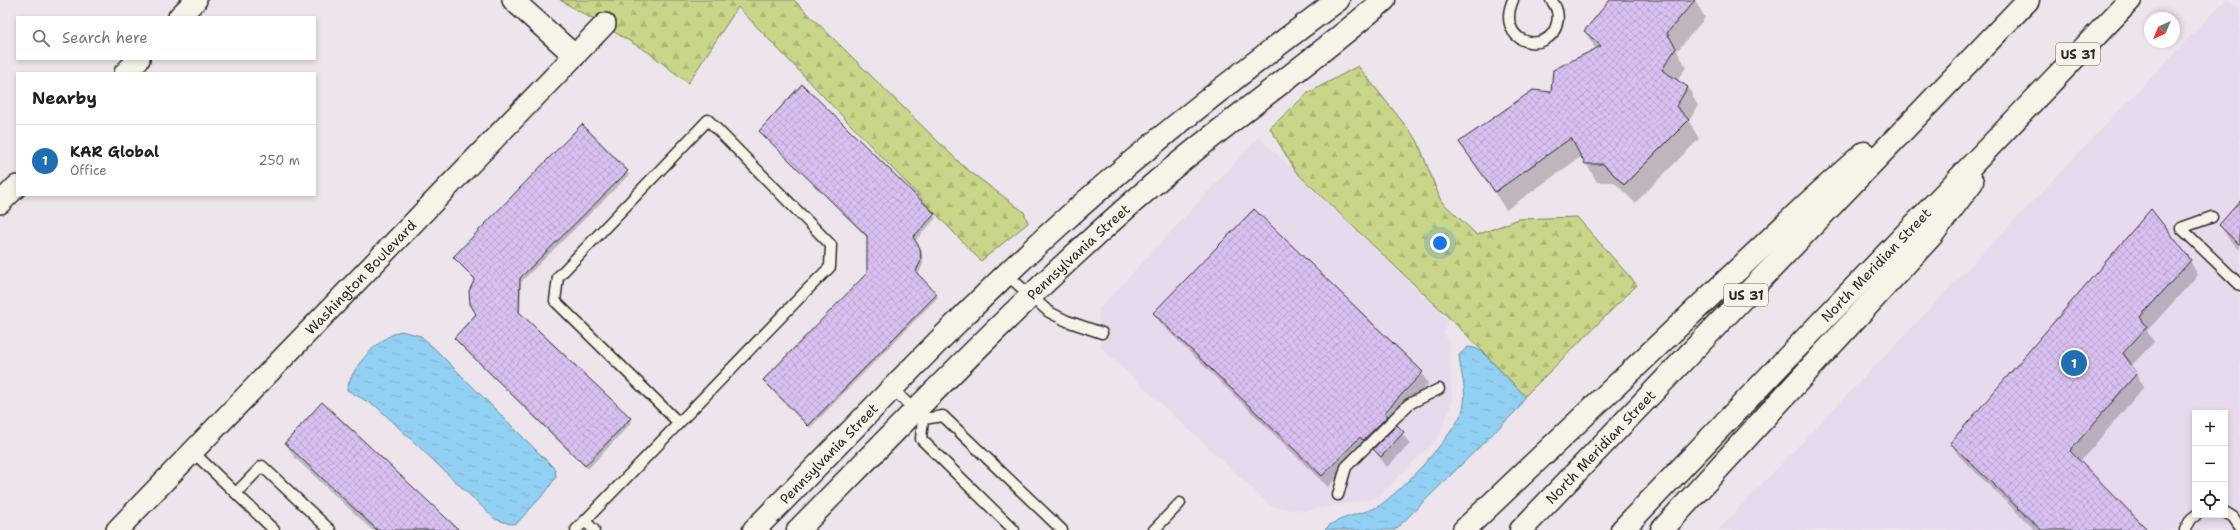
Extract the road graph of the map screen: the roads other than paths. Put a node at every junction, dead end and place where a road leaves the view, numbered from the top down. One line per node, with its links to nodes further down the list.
1 (196, 0): 9 (street)
2 (513, 0): 11 (street)
3 (1338, 0): 19 (main road, Pennsylvania Street)
4 (1384, 0): 21 (main road, Pennsylvania Street)
5 (1513, 0): 6 (lane)
6 (1551, 0)
7 (2028, 0): 13 (main road, North Meridian Street / US 31)
8 (2130, 0): 15 (main road, North Meridian Street / US 31)
9 (180, 16)
10 (605, 24): 11 (street, Washington Boulevard)
11 (575, 56): 27 (street, Washington Boulevard)
12 (138, 60): 14 (street)
13 (1971, 61): 45 (main road); 46 (main road, North Meridian Street / US 31)
14 (126, 72)
15 (2027, 107): 47 (main road, North Meridian Street / US 31); 48 (main road)
16 (16, 187): 17 (street)
17 (0, 203)
18 (2212, 217): 20 (lane)
19 (1006, 274): 21 (lane); 23 (main road, Pennsylvania Street)
20 (2240, 285)
21 (1030, 296): 22 (lane); 25 (main road, Pennsylvania Street)
22 (1102, 333)
23 (892, 388): 25 (lane); 40 (main road, Pennsylvania Street)
24 (1439, 389): 29 (lane)
25 (919, 415): 41 (main road, Pennsylvania Street); 42 (lane); 43 (lane)
26 (679, 423): 26 (lane); 33 (lane)
27 (192, 451): 28 (lane); 35 (street, Washington Boulevard)
28 (236, 493): 36 (lane); 37 (lane)
29 (1338, 495)
30 (1180, 503): 44 (lane)
31 (2228, 514): 34 (lane)
32 (2194, 518): 49 (lane)
33 (585, 521): 38 (lane); 39 (lane)
34 (2240, 527)
35 (117, 530)
36 (274, 530)
37 (330, 530)
38 (576, 530)
39 (594, 530)
40 (754, 530)
41 (798, 530)
42 (1014, 530)
43 (1062, 530)
44 (1154, 530)
45 (1464, 530)
46 (1521, 530)
47 (1622, 530)
48 (1662, 530)
49 (2185, 530)

